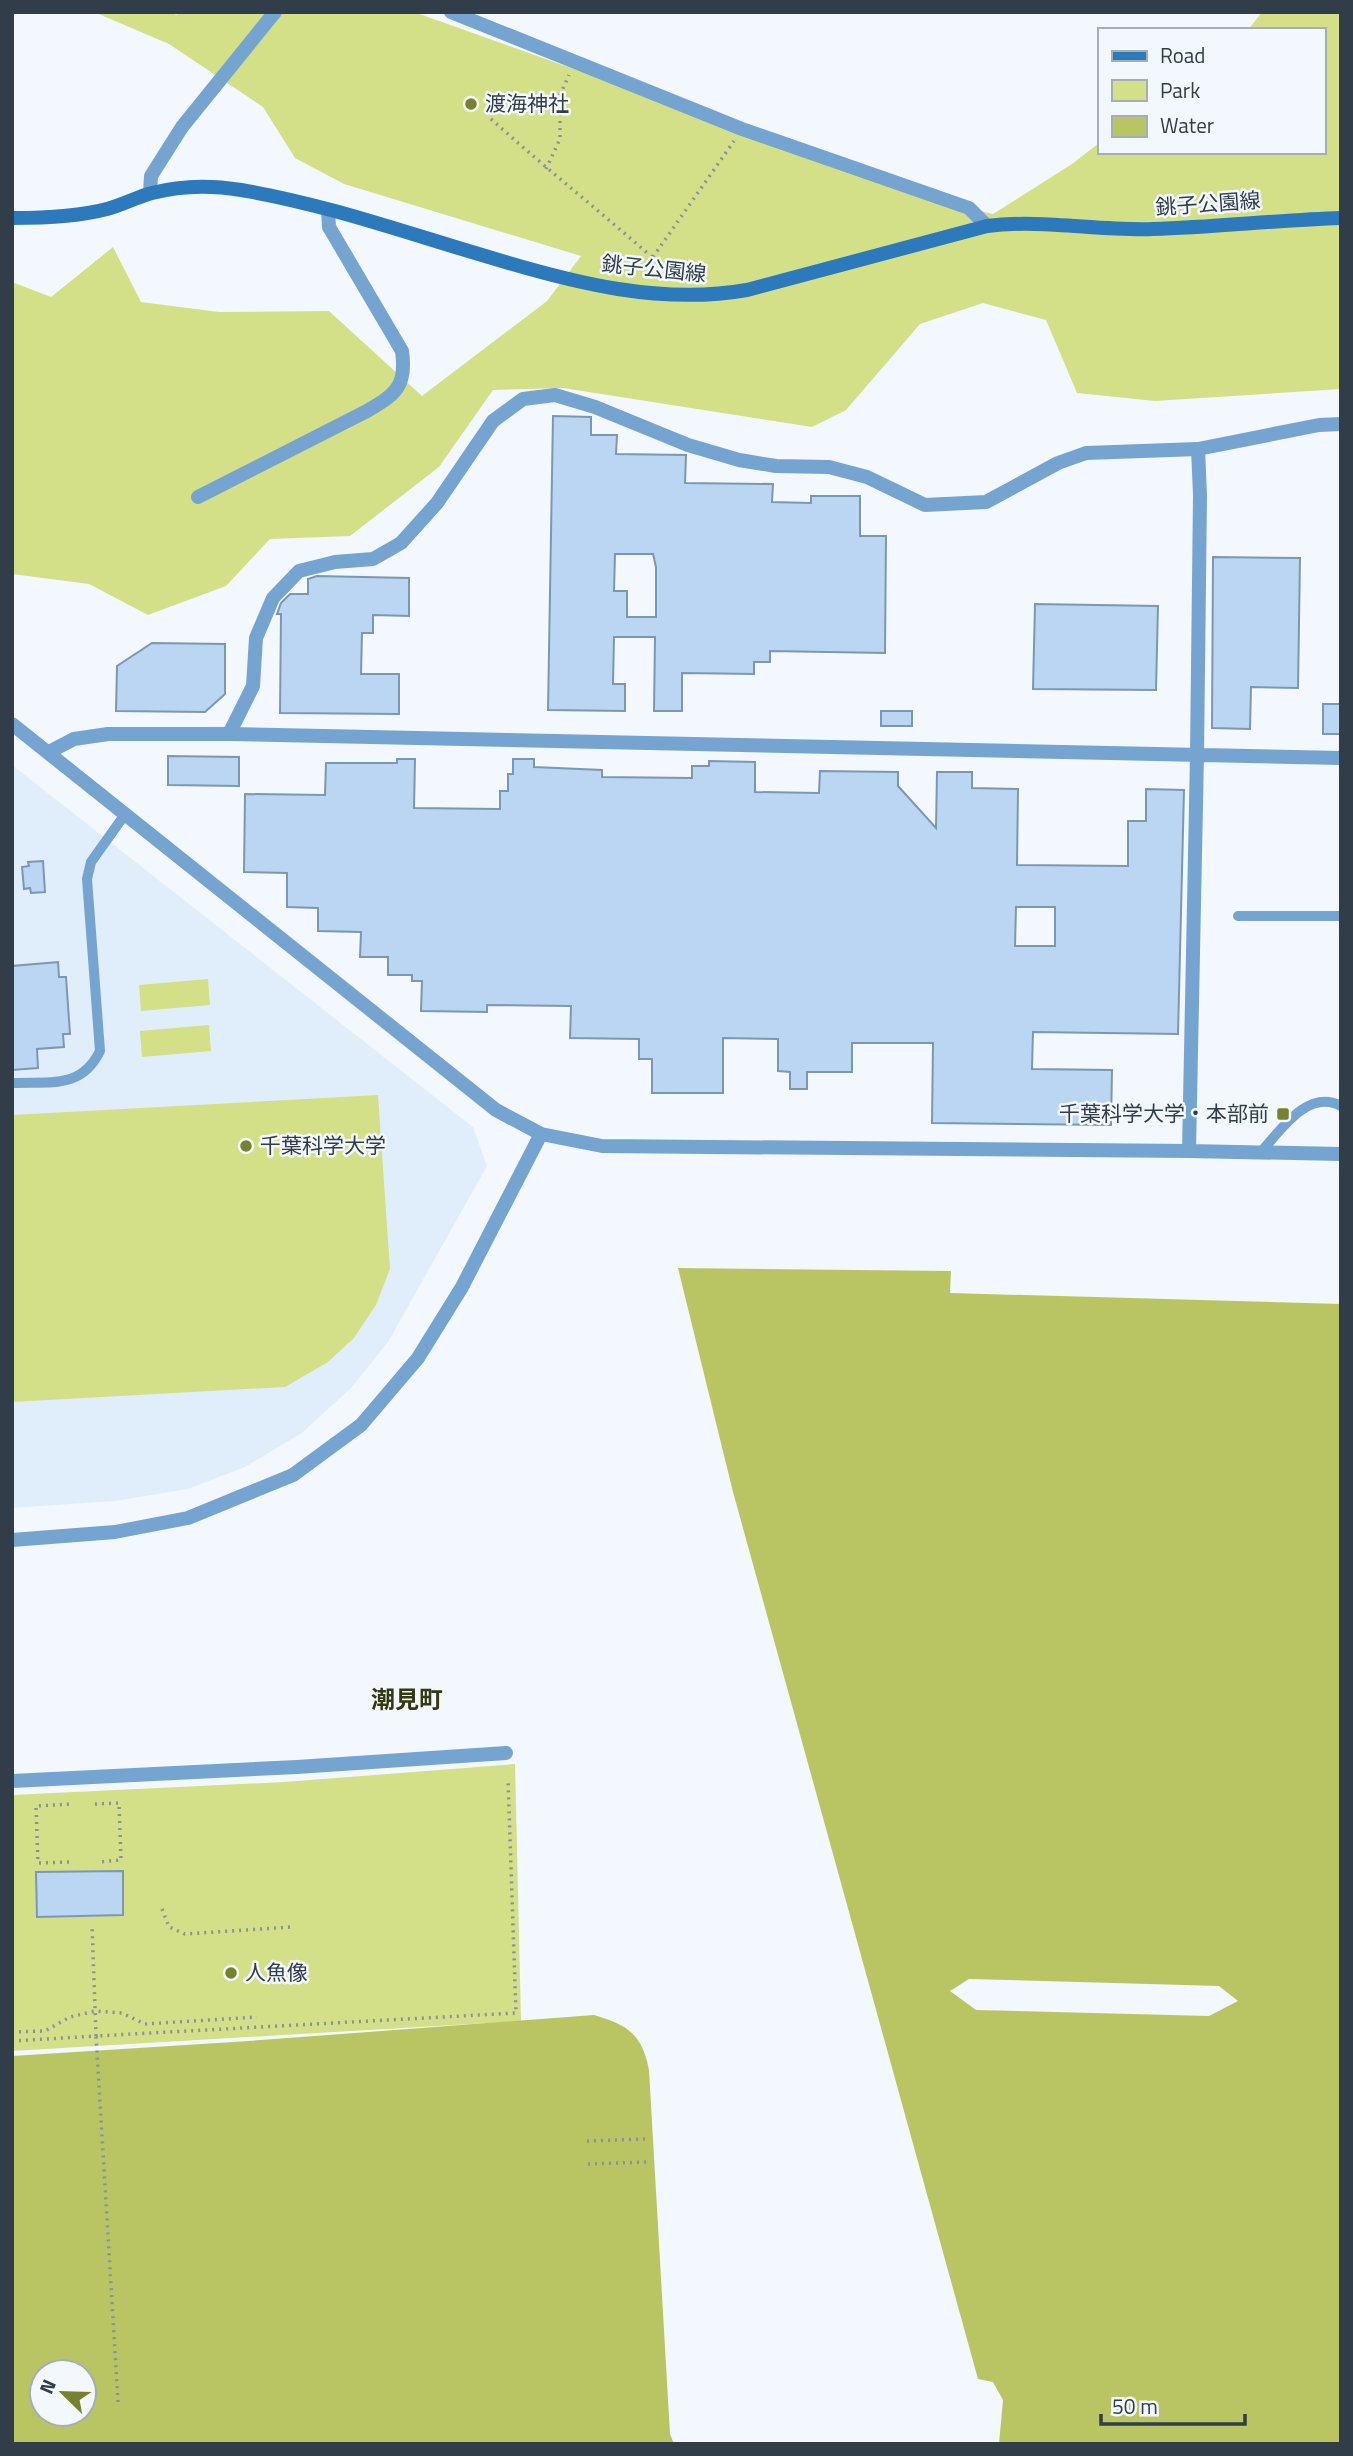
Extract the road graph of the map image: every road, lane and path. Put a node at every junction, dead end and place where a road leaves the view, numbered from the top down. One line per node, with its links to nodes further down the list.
1 (275, 12): 7 (street)
2 (451, 12): 3 (street)
3 (575, 62): 6 (path); 11 (street)
4 (491, 119): 6 (path)
5 (734, 140): 12 (path)
6 (546, 169): 12 (path)
7 (150, 193): 8 (main road, 銚子公園線); 9 (main road, 銚子公園線)
8 (328, 210): 13 (main road, 銚子公園線); 16 (street)
9 (12, 218)
10 (1341, 218): 11 (main road, 銚子公園線)
11 (987, 226): 13 (main road, 銚子公園線)
12 (653, 257): 13 (path)
13 (674, 295)
14 (1341, 424): 15 (street)
15 (1198, 449): 18 (street); 20 (street)
16 (198, 498)
17 (12, 724): 19 (street)
18 (229, 734): 19 (street); 20 (street)
19 (49, 752): 22 (street)
20 (1197, 755): 21 (street); 28 (street)
21 (1341, 758)
22 (126, 813): 25 (lane); 27 (street)
23 (1238, 916): 24 (lane)
24 (1341, 916)
25 (12, 1083)
26 (1341, 1107): 29 (lane)
27 (541, 1134): 28 (street); 31 (street)
28 (1189, 1151): 29 (street)
29 (1261, 1152): 30 (street)
30 (1341, 1154)
31 (12, 1540)
32 (506, 1753): 34 (street)
33 (508, 1780): 45 (path)
34 (12, 1782)
35 (72, 1804): 37 (path)
36 (95, 1804): 38 (path)
37 (69, 1862)
38 (98, 1862)
39 (162, 1909): 41 (path)
40 (92, 1925): 42 (path)
41 (291, 1927)
42 (95, 2011): 43 (path); 44 (path); 45 (path)
43 (257, 2017)
44 (12, 2032)
45 (96, 2036): 46 (path); 51 (path)
46 (12, 2041)
47 (648, 2139): 48 (path)
48 (587, 2141)
49 (647, 2162): 50 (path)
50 (588, 2164)
51 (118, 2402)

